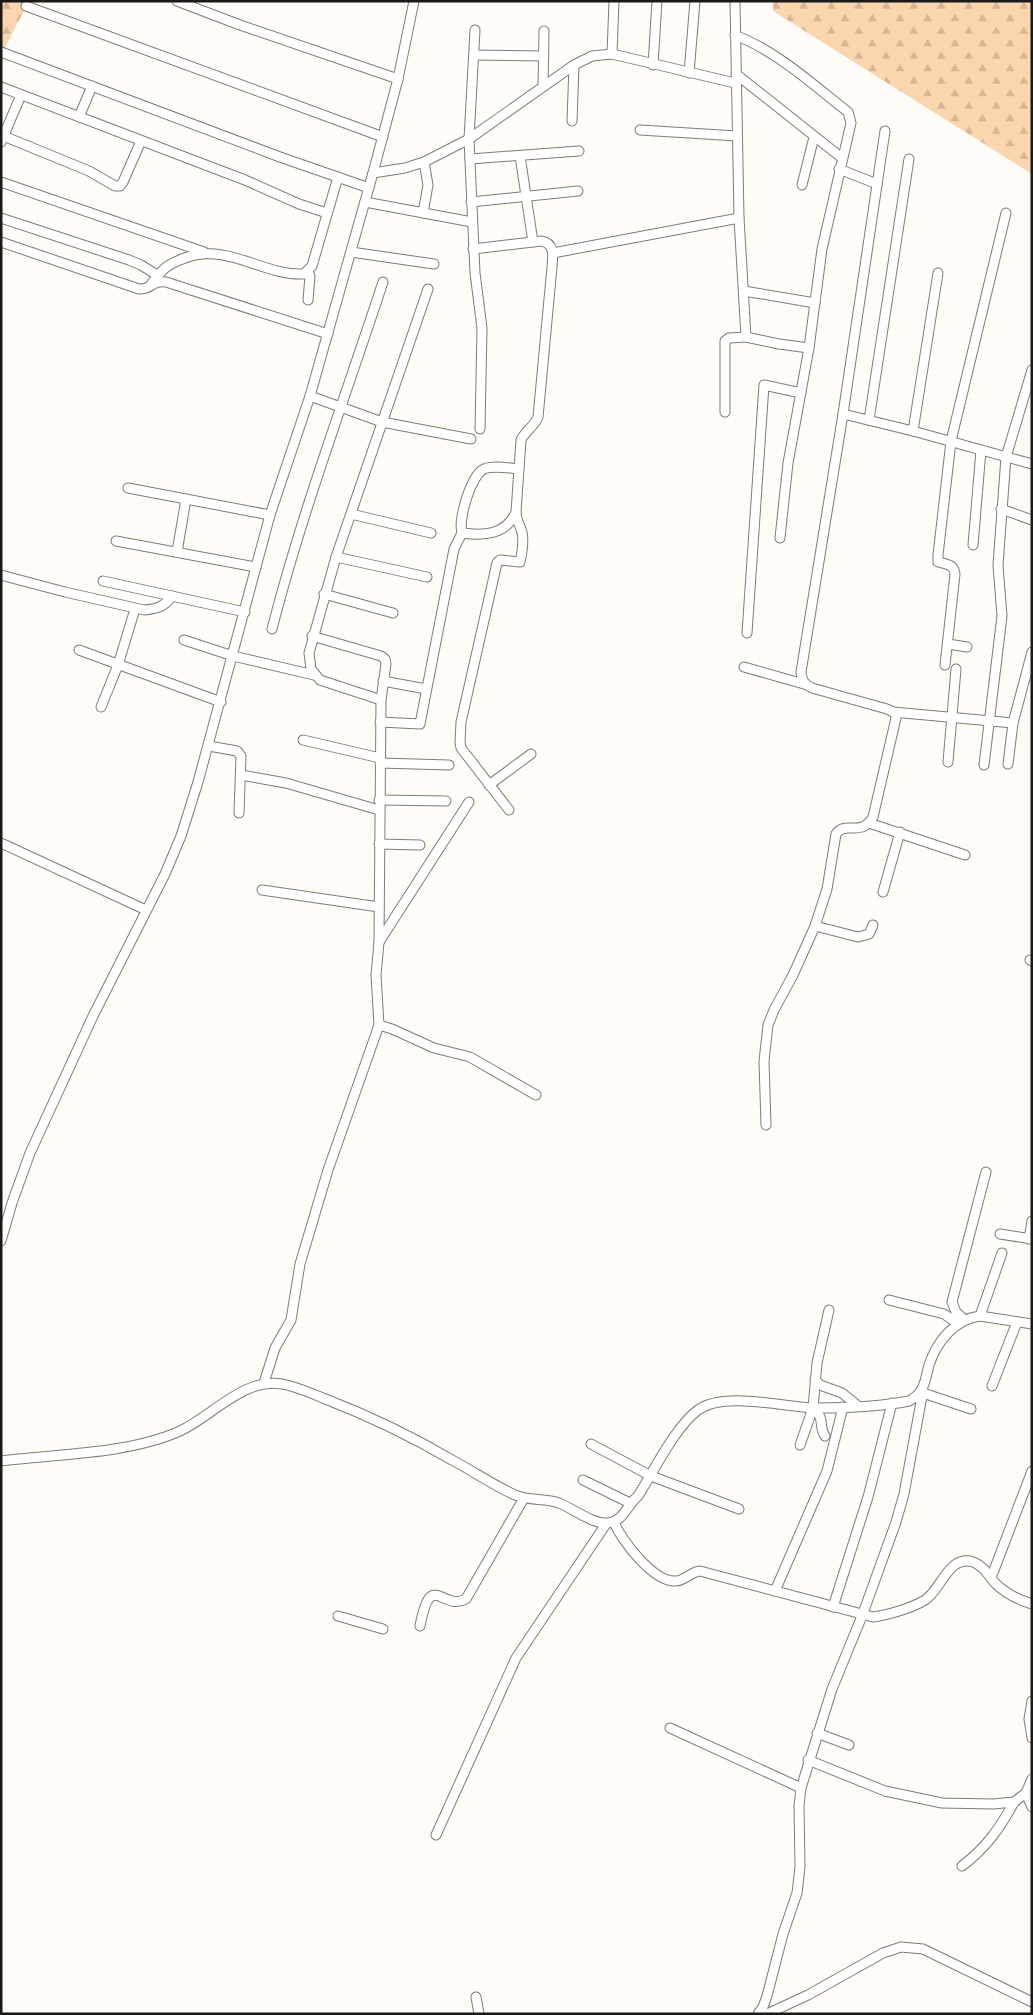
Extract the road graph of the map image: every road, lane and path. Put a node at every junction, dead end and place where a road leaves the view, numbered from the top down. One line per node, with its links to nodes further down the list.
1 (177, 1): 18 (street)
2 (414, 1): 18 (street)
3 (614, 1): 12 (street)
4 (657, 1): 16 (street)
5 (695, 1): 17 (street)
6 (735, 1): 10 (street)
7 (26, 6): 28 (street)
8 (475, 30): 13 (street)
9 (544, 31): 14 (street)
10 (735, 35): 19 (street); 36 (street)
11 (1, 52): 20 (street)
12 (612, 54): 15 (street); 16 (street)
13 (474, 55): 14 (street); 32 (street)
14 (544, 56): 21 (street)
15 (574, 65): 21 (street); 25 (street)
16 (653, 65): 17 (street)
17 (689, 73): 19 (street)
18 (398, 79): 28 (street)
19 (736, 79): 29 (street); 30 (street)
20 (92, 86): 24 (street); 42 (street)
21 (543, 86): 32 (street)
22 (1, 88): 23 (street)
23 (21, 95): 24 (street); 31 (street)
24 (79, 117): 33 (street)
25 (572, 121)
26 (640, 130): 29 (street)
27 (885, 131): 44 (street)
28 (383, 136): 41 (street)
29 (737, 136): 55 (street)
30 (814, 137): 36 (street); 45 (street)
31 (2, 138): 33 (street)
32 (469, 139): 37 (street); 39 (street)
33 (141, 141): 51 (street)
34 (579, 151): 35 (street)
35 (520, 156): 37 (street); 48 (street)
36 (842, 158): 40 (street)
37 (470, 159): 50 (street)
38 (909, 159): 81 (street)
39 (424, 162): 41 (street); 52 (street)
40 (839, 170): 44 (street); 71 (street)
41 (373, 173): 46 (street)
42 (338, 177): 46 (street); 51 (street)
43 (1, 182): 61 (street)
44 (877, 184): 80 (street)
45 (802, 185)
46 (369, 188): 49 (street)
47 (578, 191): 48 (street)
48 (526, 196): 50 (street); 58 (street)
49 (365, 202): 52 (street); 60 (street)
50 (471, 202): 56 (street)
51 (328, 213): 64 (street)
52 (423, 213): 56 (street)
53 (1006, 213): 86 (street)
54 (1, 218): 66 (street)
55 (739, 218): 62 (street); 69 (street)
56 (472, 222): 59 (street)
57 (1, 242): 66 (street)
58 (532, 242): 59 (street); 62 (street)
59 (473, 249): 83 (street)
60 (351, 252): 63 (street); 72 (street)
61 (205, 253): 64 (street); 66 (street)
62 (553, 253): 90 (street)
63 (434, 264)
64 (308, 272): 70 (street)
65 (938, 273): 84 (street)
66 (155, 279): 72 (street)
67 (383, 282): 78 (street)
68 (428, 289): 82 (street)
69 (744, 291): 71 (street); 73 (street)
70 (308, 300)
71 (815, 303): 74 (street)
72 (328, 334): 77 (street)
73 (746, 337): 74 (street); 79 (street)
74 (809, 348): 76 (street)
75 (1032, 370): 88 (street)
76 (801, 394): 100 (street); 115 (street)
77 (310, 396): 78 (street); 96 (street)
78 (342, 407): 82 (street); 114 (street)
79 (725, 412)
80 (843, 414): 81 (street); 129 (street)
81 (869, 420): 84 (street)
82 (382, 422): 85 (street); 95 (street)
83 (480, 429)
84 (913, 431): 86 (street)
85 (471, 439)
86 (951, 441): 87 (street); 118 (street)
87 (981, 450): 88 (street); 102 (street)
88 (1006, 457): 89 (street); 93 (street)
89 (1032, 464)
90 (519, 469): 94 (street); 99 (street)
91 (128, 488): 92 (street)
92 (186, 499): 96 (street); 103 (street)
93 (1001, 509): 97 (street); 136 (street)
94 (516, 512): 99 (street); 148 (street)
95 (351, 514): 98 (street); 104 (street)
96 (270, 515): 105 (street)
97 (1032, 520)
98 (431, 533)
99 (462, 533): 130 (street)
100 (780, 538)
101 (116, 541): 103 (street)
102 (972, 545)
103 (176, 552): 105 (street)
104 (336, 557): 107 (street); 109 (street)
105 (256, 567): 112 (street)
106 (1, 575): 111 (street)
107 (427, 577)
108 (103, 582): 110 (street)
109 (324, 594): 113 (street); 116 (street)
110 (172, 596): 111 (street); 112 (street)
111 (135, 609): 123 (street)
112 (245, 612): 122 (street)
113 (393, 613)
114 (272, 630)
115 (747, 633)
116 (312, 636): 127 (street); 128 (street)
117 (184, 640): 122 (street)
118 (948, 644): 119 (street); 124 (street)
119 (967, 647)
120 (78, 650): 123 (street)
121 (1032, 652): 138 (street)
122 (233, 656): 127 (street); 132 (street)
123 (118, 665): 132 (street); 133 (street)
124 (946, 665)
125 (744, 667): 129 (street)
126 (956, 668): 135 (street)
127 (314, 675): 131 (street)
128 (384, 681): 130 (street); 131 (street)
129 (804, 684): 134 (street)
130 (426, 689): 137 (street)
131 (381, 700): 137 (street)
132 (221, 702): 140 (street)
133 (101, 707)
134 (893, 712): 135 (street); 155 (street)
135 (952, 718): 136 (street); 143 (street)
136 (989, 721): 138 (street); 146 (street)
137 (380, 722): 142 (street)
138 (1013, 723): 144 (street)
139 (303, 740): 142 (street)
140 (209, 746): 147 (street); 164 (street)
141 (531, 754): 148 (street)
142 (380, 761): 145 (street); 149 (street)
143 (948, 762)
144 (1008, 764)
145 (448, 765)
146 (984, 765)
147 (241, 775): 152 (street); 154 (street)
148 (489, 785): 153 (street)
149 (379, 800): 150 (street); 152 (street)
150 (446, 801)
151 (469, 802): 167 (street)
152 (379, 810): 158 (street)
153 (509, 810)
154 (239, 813)
155 (869, 823): 156 (street); 166 (street)
156 (900, 832): 160 (street); 162 (street)
157 (1, 843): 164 (street)
158 (379, 844): 159 (street); 163 (street)
159 (420, 845)
160 (965, 855)
161 (262, 890): 163 (street)
162 (883, 892)
163 (379, 907): 167 (street)
164 (146, 910): 175 (street)
165 (873, 925): 166 (street)
166 (815, 926): 170 (street)
167 (379, 942): 168 (street)
168 (379, 1025): 169 (street); 184 (street)
169 (536, 1095)
170 (766, 1125)
171 (986, 1172): 180 (street)
172 (1032, 1221): 174 (street)
173 (1000, 1234): 174 (street)
174 (1030, 1239)
175 (1, 1240)
176 (1002, 1253): 179 (street)
177 (889, 1300): 180 (street)
178 (829, 1310): 183 (street)
179 (980, 1316): 180 (street); 181 (street)
180 (961, 1322): 186 (street)
181 (1017, 1322): 182 (street); 185 (street)
182 (1032, 1324)
183 (815, 1380): 188 (street); 190 (street)
184 (264, 1383): 195 (street); 199 (street)
185 (992, 1386)
186 (923, 1391): 187 (street); 191 (street); 208 (street)
187 (892, 1403): 188 (street); 206 (street)
188 (858, 1406): 189 (street)
189 (843, 1407): 190 (street); 204 (street)
190 (812, 1408): 192 (street); 194 (street); 197 (street)
191 (970, 1409)
192 (825, 1436)
193 (591, 1444): 197 (street)
194 (800, 1445)
195 (1, 1461)
196 (1032, 1471): 203 (street)
197 (651, 1476): 200 (street); 201 (street)
198 (583, 1480): 200 (street)
199 (524, 1498): 202 (street); 209 (street)
200 (630, 1503): 202 (street)
201 (739, 1510)
202 (610, 1523): 204 (street); 222 (street)
203 (991, 1578): 205 (street); 208 (street)
204 (775, 1591): 206 (street)
205 (1032, 1604)
206 (833, 1607): 208 (street)
207 (338, 1616): 210 (street)
208 (862, 1616): 213 (street)
209 (420, 1626)
210 (383, 1629)
211 (1032, 1701): 214 (street)
212 (670, 1728): 218 (street)
213 (817, 1733): 215 (street); 216 (street)
214 (1032, 1738)
215 (849, 1745)
216 (808, 1760): 218 (street); 220 (street)
217 (1032, 1779): 219 (street)
218 (801, 1788): 227 (street)
219 (1026, 1793): 220 (street); 221 (street)
220 (1014, 1802): 223 (street)
221 (1032, 1807)
222 (436, 1835)
223 (962, 1866)
224 (476, 1997): 226 (street)
225 (1032, 2002): 228 (street)
226 (479, 2014)
227 (758, 2014)
228 (767, 2014)

